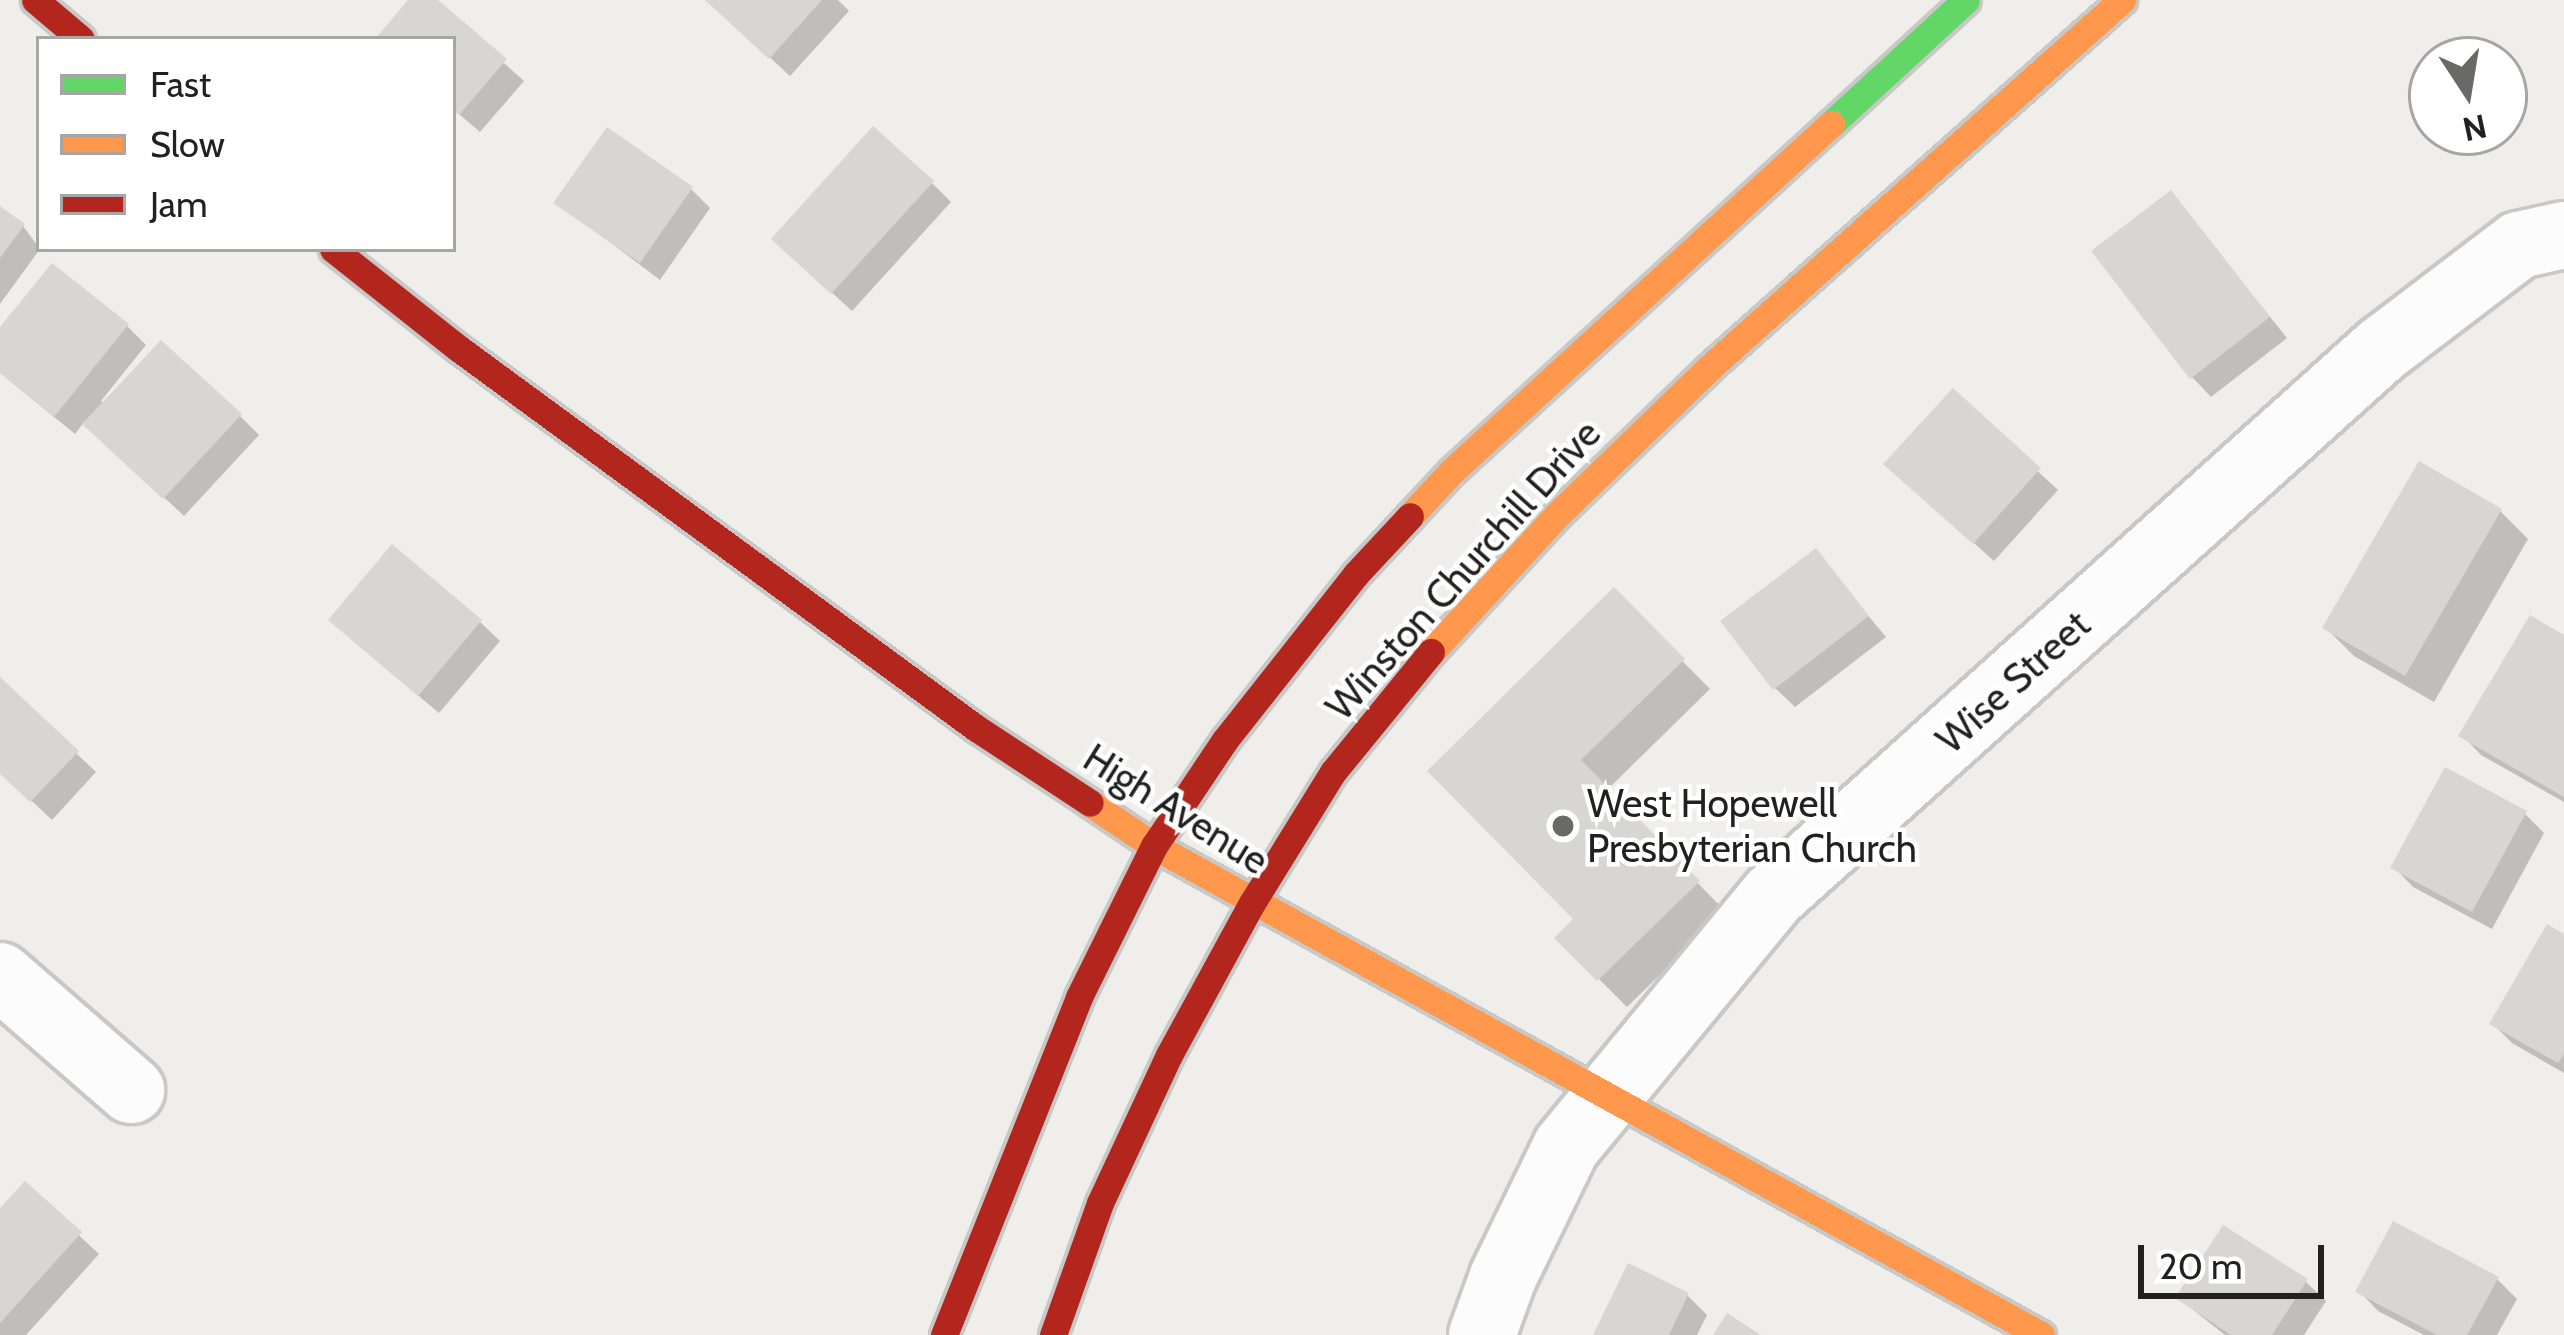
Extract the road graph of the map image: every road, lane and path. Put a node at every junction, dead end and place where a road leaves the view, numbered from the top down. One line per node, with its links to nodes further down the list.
1 (35, 0): 4 (main road)
2 (1966, 0): 7 (main road, Winston Churchill Drive)
3 (2122, 0): 8 (main road, Winston Churchill Drive)
4 (77, 36)
5 (2561, 235): 11 (street, Wise Street)
6 (337, 252): 7 (main road, High Avenue)
7 (1154, 846): 8 (main road, High Avenue); 12 (main road, Winston Churchill Drive)
8 (1252, 903): 11 (main road, High Avenue); 13 (main road, Winston Churchill Drive)
9 (0, 976): 10 (street)
10 (131, 1090)
11 (1606, 1096): 14 (street, Wise Street); 15 (main road, High Avenue)
12 (944, 1335)
13 (1053, 1335)
14 (1482, 1335)
15 (2041, 1335)

